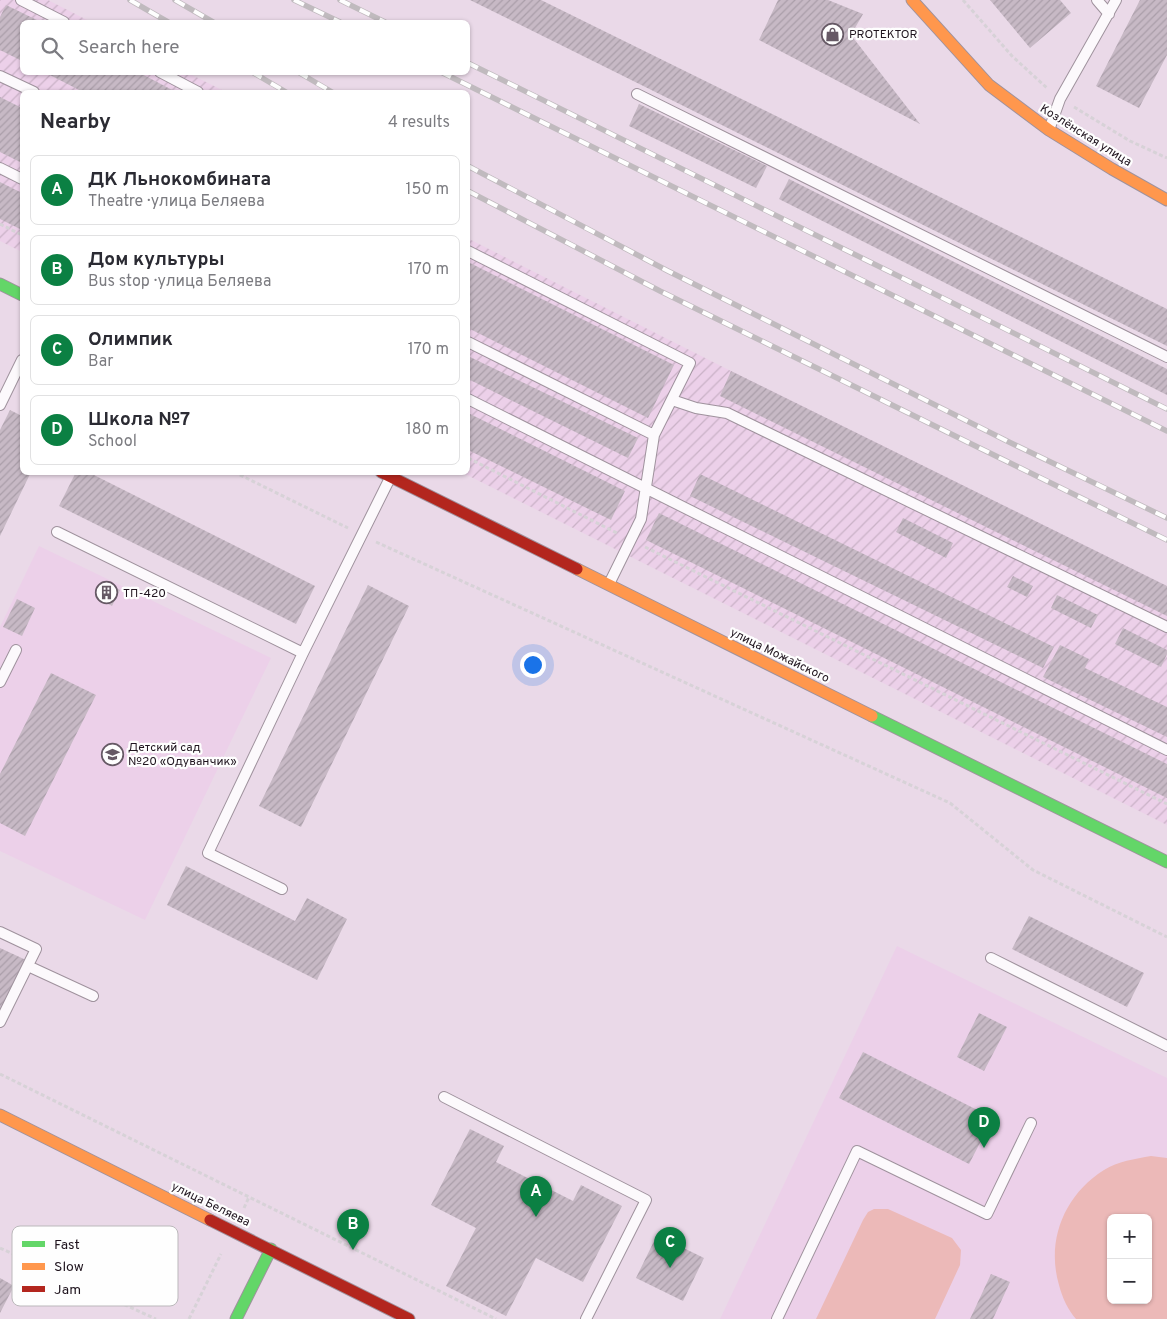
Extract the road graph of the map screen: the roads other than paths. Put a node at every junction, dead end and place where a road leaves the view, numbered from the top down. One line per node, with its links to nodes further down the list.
1 (21, 0): 6 (lane)
2 (912, 0): 12 (main road, Козлёнская улица)
3 (1097, 0): 5 (lane)
4 (1116, 0): 5 (lane)
5 (1109, 14): 12 (lane)
6 (60, 20)
7 (166, 75): 10 (lane)
8 (0, 76): 9 (lane)
9 (30, 90)
10 (194, 90)
11 (637, 94): 20 (lane)
12 (1049, 130): 15 (main road, Козлёнская улица)
13 (0, 168): 14 (lane)
14 (20, 178)
15 (1167, 200)
16 (470, 252): 23 (lane)
17 (0, 284): 18 (main road)
18 (20, 294)
19 (470, 343): 25 (lane)
20 (1167, 357)
21 (20, 364): 24 (lane)
22 (470, 400): 27 (lane)
23 (672, 400): 25 (lane); 30 (lane)
24 (0, 405)
25 (654, 435): 27 (lane)
26 (386, 475): 29 (main road, улица Можайского); 32 (lane)
27 (646, 488): 29 (lane); 34 (lane)
28 (57, 532): 32 (lane)
29 (608, 585): 35 (main road, улица Можайского)
30 (1167, 627)
31 (16, 650): 33 (lane)
32 (303, 652): 36 (lane)
33 (0, 682)
34 (1167, 750)
35 (1167, 862)
36 (282, 889)
37 (0, 932): 39 (lane)
38 (991, 958): 42 (lane)
39 (28, 966): 40 (lane); 41 (lane)
40 (93, 996)
41 (0, 1022)
42 (1167, 1046)
43 (444, 1097): 49 (lane)
44 (0, 1115): 46 (main road, улица Беляева)
45 (1030, 1123): 50 (lane)
46 (271, 1249): 47 (main road); 48 (main road, улица Беляева)
47 (236, 1319)
48 (409, 1319)
49 (586, 1319)
50 (778, 1319)

